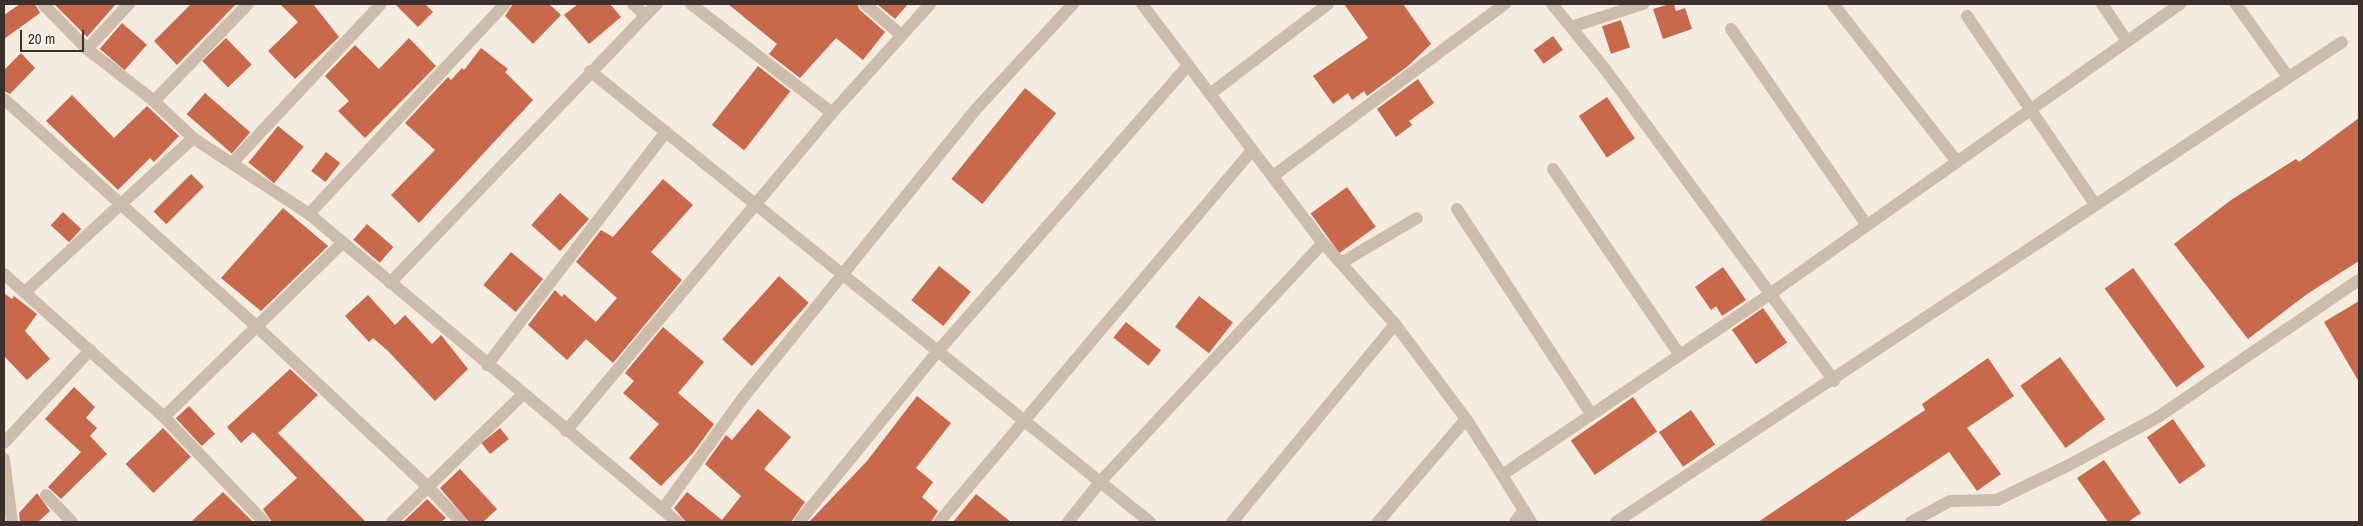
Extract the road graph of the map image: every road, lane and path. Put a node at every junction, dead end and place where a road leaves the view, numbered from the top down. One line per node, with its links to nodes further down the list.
1 (43, 4): 28 (street)
2 (129, 4): 28 (street)
3 (248, 4): 34 (street)
4 (381, 4): 41 (street)
5 (505, 4): 48 (street)
6 (633, 4): 21 (street)
7 (657, 4): 21 (street)
8 (691, 4): 36 (street)
9 (865, 4): 25 (street)
10 (930, 4): 25 (street)
11 (1073, 4): 55 (street)
12 (1328, 4): 32 (street)
13 (1505, 4): 43 (street)
14 (1552, 4): 23 (street)
15 (1643, 4): 23 (street)
16 (1833, 4): 40 (street)
17 (2102, 4): 26 (street)
18 (2180, 4): 26 (street)
19 (2236, 4): 31 (street)
20 (1146, 5): 29 (street)
21 (644, 14): 30 (street)
22 (1967, 16): 35 (street)
23 (1571, 27): 59 (street)
24 (1731, 29): 50 (street)
25 (902, 35): 36 (street)
26 (2127, 41): 35 (street)
27 (2342, 42): 31 (street)
28 (87, 49): 34 (street)
29 (1188, 65): 32 (street); 63 (street)
30 (590, 71): 37 (street); 57 (street)
31 (2288, 77): 46 (street)
32 (1210, 94): 39 (street)
33 (4, 99): 44 (street)
34 (154, 101): 38 (street)
35 (2031, 110): 40 (street); 46 (street)
36 (832, 113): 45 (street)
37 (666, 132): 45 (street); 65 (street)
38 (193, 138): 41 (street); 44 (street)
39 (1252, 150): 43 (street); 71 (street)
40 (1955, 159): 50 (street)
41 (233, 162): 48 (street)
42 (1553, 168): 64 (street)
43 (1272, 176): 51 (street)
44 (123, 204): 58 (street); 61 (street)
45 (756, 204): 55 (street); 72 (street)
46 (2095, 204): 66 (street)
47 (1457, 209): 68 (street)
48 (310, 214): 52 (street)
49 (1417, 218): 53 (street)
50 (1866, 224): 59 (street)
51 (1323, 243): 53 (street); 76 (street)
52 (342, 244): 57 (street); 61 (street)
53 (1341, 263): 60 (street)
54 (4, 274): 58 (street)
55 (844, 275): 63 (street); 79 (street)
56 (2359, 280): 96 (street)
57 (390, 283): 65 (street)
58 (25, 292): 62 (street)
59 (1770, 294): 64 (street); 66 (street)
60 (1395, 324): 70 (street); 91 (street)
61 (257, 327): 69 (street); 77 (street)
62 (90, 350): 69 (street); 73 (street)
63 (938, 351): 71 (street); 87 (street)
64 (1679, 354): 68 (street)
65 (487, 365): 67 (street)
66 (1834, 381): 95 (street)
67 (522, 395): 72 (street); 77 (street)
68 (1591, 414): 75 (street)
69 (164, 417): 83 (street)
70 (1466, 419): 75 (street); 92 (street)
71 (1023, 420): 76 (street); 88 (street)
72 (566, 431): 79 (street)
73 (4, 443)
74 (4, 459): 81 (street)
75 (1502, 475): 80 (street)
76 (1100, 482): 89 (street); 90 (street)
77 (428, 487): 84 (street); 85 (street)
78 (46, 495): 82 (street)
79 (663, 509): 86 (street)
80 (1524, 510): 93 (street); 94 (street)
81 (12, 522)
82 (72, 522)
83 (264, 522)
84 (392, 522)
85 (461, 522)
86 (678, 522)
87 (799, 522)
88 (939, 522)
89 (1068, 522)
90 (1150, 522)
91 (1232, 522)
92 (1378, 522)
93 (1515, 522)
94 (1531, 522)
95 (1616, 522)
96 (1911, 522)

